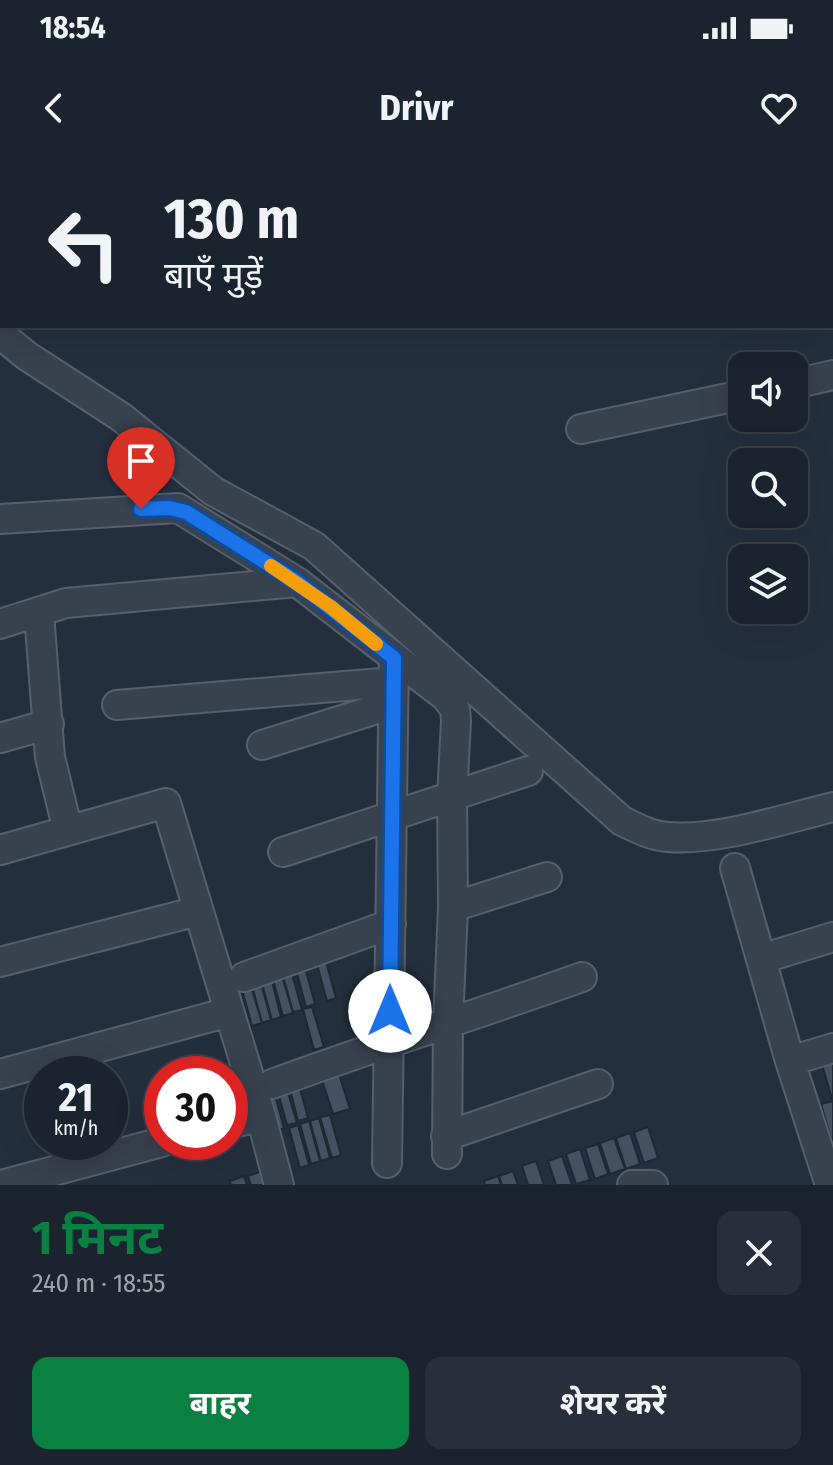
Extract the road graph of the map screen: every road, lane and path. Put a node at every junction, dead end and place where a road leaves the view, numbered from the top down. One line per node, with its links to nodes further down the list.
1 (0, 334): 17 (street)
2 (833, 375): 3 (street)
3 (808, 381)
4 (728, 398): 5 (street)
5 (581, 429)
6 (0, 519): 7 (street)
7 (297, 582): 8 (street); 10 (street)
8 (39, 613): 9 (street); 12 (street)
9 (0, 624)
10 (393, 681): 11 (street); 14 (street); 16 (street); 18 (street)
11 (117, 705)
12 (49, 724): 13 (street); 19 (street)
13 (0, 738)
14 (262, 745)
15 (528, 771): 16 (street)
16 (452, 797): 18 (street); 24 (street)
17 (833, 807)
18 (392, 815): 21 (street); 26 (street)
19 (68, 831): 20 (street); 25 (street)
20 (0, 850)
21 (283, 852)
22 (735, 868): 28 (street)
23 (547, 877): 24 (street)
24 (453, 907): 33 (street)
25 (198, 911): 29 (street); 32 (street)
26 (391, 924): 30 (street); 34 (street)
27 (833, 937): 28 (street)
28 (761, 959): 37 (street)
29 (0, 962)
30 (244, 977)
31 (582, 977): 33 (street)
32 (229, 1012): 36 (street); 42 (street)
33 (448, 1024): 34 (street); 41 (street)
34 (390, 1040): 40 (street); 45 (street)
35 (833, 1048): 37 (street)
36 (94, 1056)
37 (790, 1061): 46 (street)
38 (24, 1071): 39 (street)
39 (0, 1074)
40 (272, 1084)
41 (598, 1084)
42 (261, 1116): 43 (street); 48 (street)
43 (248, 1119)
44 (67, 1160): 47 (street)
45 (387, 1163)
46 (829, 1172)
47 (1, 1185)
48 (279, 1185)
49 (632, 1185): 50 (street)
50 (653, 1185)

